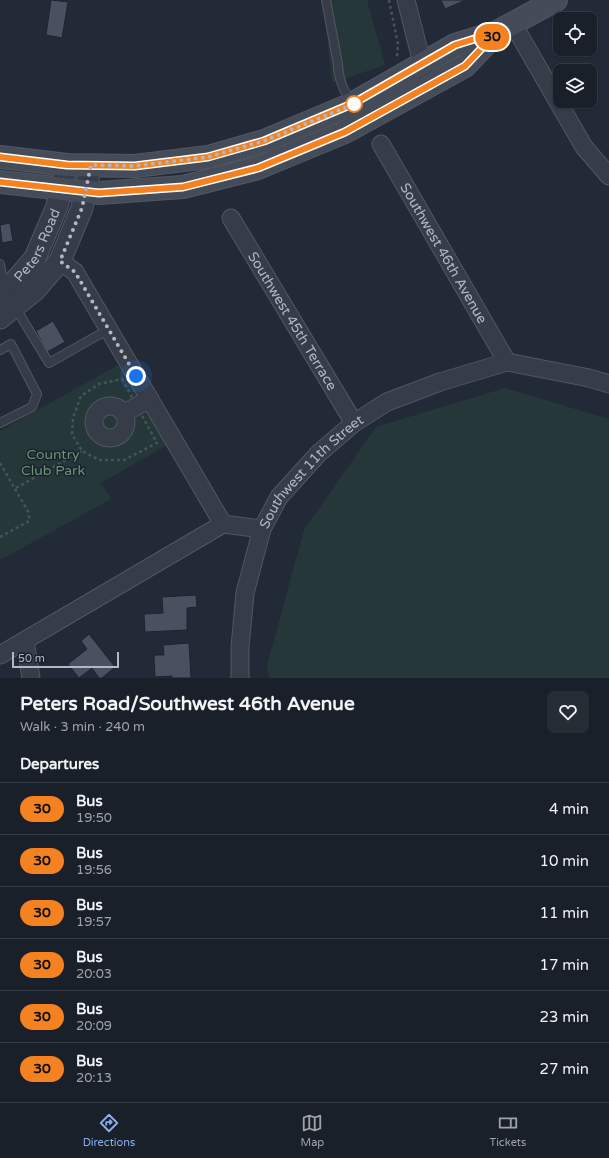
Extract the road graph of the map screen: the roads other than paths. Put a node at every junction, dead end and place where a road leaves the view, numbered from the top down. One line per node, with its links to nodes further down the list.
1 (326, 0): 7 (lane)
2 (406, 0): 5 (street)
3 (556, 0): 4 (main road)
4 (505, 28): 5 (main road); 6 (main road); 12 (street)
5 (422, 64): 6 (street); 7 (main road)
6 (429, 86): 15 (main road)
7 (352, 104): 11 (main road)
8 (381, 144): 22 (street, Southwest 46th Avenue)
9 (0, 157): 10 (main road)
10 (67, 165): 11 (main road); 14 (street, Peters Road)
11 (91, 165): 15 (street, Peters Road)
12 (607, 169)
13 (0, 182): 14 (main road)
14 (61, 190): 15 (main road); 19 (street, Peters Road)
15 (85, 192): 17 (street, Peters Road)
16 (232, 218): 27 (street, Southwest 45th Terrace)
17 (60, 261): 19 (street, Peters Road); 20 (street)
18 (0, 264): 19 (lane)
19 (5, 302): 20 (lane)
20 (109, 329): 24 (street)
21 (0, 350): 26 (lane)
22 (507, 362): 23 (street); 27 (street, Southwest 11th Street)
23 (609, 384)
24 (150, 399): 25 (street); 28 (street)
25 (124, 414)
26 (0, 423)
27 (354, 423): 29 (street, Southwest 11th Street)
28 (222, 524): 29 (street, Southwest 11th Street); 30 (street)
29 (262, 529): 33 (street)
30 (25, 641): 31 (street); 32 (street)
31 (0, 655)
32 (31, 678)
33 (240, 678)

